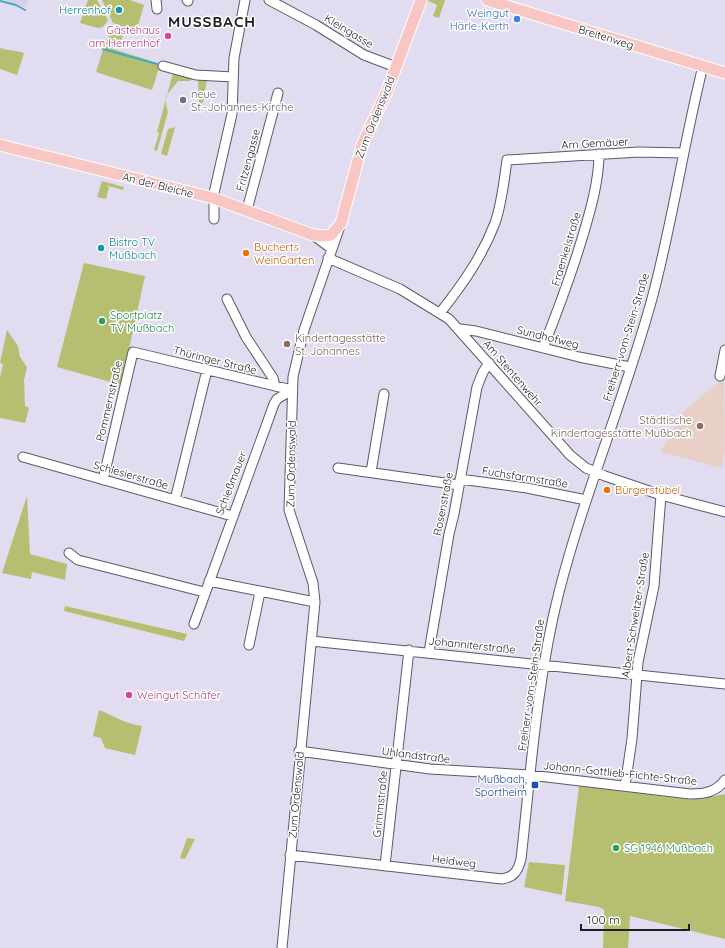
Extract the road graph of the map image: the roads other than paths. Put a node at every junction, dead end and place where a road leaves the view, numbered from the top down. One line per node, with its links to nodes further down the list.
1 (245, 0): 9 (street)
2 (269, 0): 7 (street, Kleingasse)
3 (421, 0): 7 (main road, Zum Ordenswald)
4 (487, 0): 6 (main road, Breitenweg)
5 (163, 66): 9 (street)
6 (703, 66): 8 (main road, Breitenweg); 12 (street, Freiherr-vom-Stein-Straße)
7 (396, 68): 17 (main road, Zum Ordenswald)
8 (725, 72)
9 (233, 77): 14 (street)
10 (278, 93): 15 (street, Fritzengasse)
11 (0, 145): 14 (main road, An der Bleiche)
12 (683, 153): 13 (street, Am Gemäuer); 28 (street, Freiherr-vom-Stein-Straße)
13 (599, 154): 22 (street, Am Gemäuer); 24 (street, Fraenkelstraße)
14 (214, 198): 15 (main road, An der Bleiche); 16 (street)
15 (247, 210): 18 (main road, An der Bleiche)
16 (214, 219)
17 (341, 223): 18 (main road, An der Bleiche); 19 (street, Zum Ordenswald)
18 (313, 235): 19 (street, An der Bleiche)
19 (332, 249): 20 (street, Zum Ordenswald)
20 (328, 258): 22 (street, Am Stentenwehr); 32 (street, Zum Ordenswald)
21 (227, 299): 31 (street)
22 (440, 313): 23 (street, Am Stentenwehr)
23 (460, 329): 24 (street, Sundhofweg); 27 (street, Am Stentenwehr)
24 (543, 348): 28 (street, Sundhofweg)
25 (725, 350): 30 (street)
26 (133, 352): 29 (street, Thüringer Straße); 38 (street, Pommernstraße)
27 (489, 363): 37 (street, Am Stentenwehr); 39 (street, Rosenstraße)
28 (630, 367): 37 (street, Freiherr-vom-Stein-Straße)
29 (207, 370): 31 (street, Thüringer Straße); 41 (street)
30 (720, 376)
31 (275, 386): 32 (street, Thüringer Straße)
32 (292, 390): 44 (street, Schießmauer); 49 (street, Zum Ordenswald)
33 (384, 394): 36 (street)
34 (24, 457): 38 (street, Schlesierstraße)
35 (338, 468): 36 (street, Fuchsfarmstraße)
36 (371, 472): 39 (street, Fuchsfarmstraße)
37 (595, 473): 40 (street, Am Stentenwehr); 42 (street, Freiherr-vom-Stein-Straße)
38 (103, 480): 41 (street, Schlesierstraße)
39 (460, 482): 42 (street, Fuchsfarmstraße); 54 (street, Rosenstraße)
40 (661, 495): 43 (street, Am Stentenwehr); 56 (street, Albert-Schweitzer-Straße)
41 (175, 500): 44 (street, Schlesierstraße)
42 (586, 500): 55 (street, Freiherr-vom-Stein-Straße)
43 (725, 512)
44 (232, 516): 46 (street, Schießmauer)
45 (69, 552): 47 (street)
46 (209, 581): 47 (street, Schießmauer); 48 (street)
47 (204, 592): 50 (street, Schießmauer)
48 (260, 592): 49 (street); 52 (street)
49 (315, 602): 51 (street, Zum Ordenswald)
50 (194, 624)
51 (311, 641): 53 (street, Johanniterstraße); 58 (street, Zum Ordenswald)
52 (249, 645)
53 (409, 650): 54 (street, Johanniterstraße); 59 (street, Grimmstraße)
54 (429, 652): 55 (street, Johanniterstraße)
55 (544, 665): 56 (street, Johanniterstraße); 60 (street, Freiherr-vom-Stein-Straße)
56 (637, 676): 57 (street, Johanniterstraße); 62 (street, Albert-Schweitzer-Straße)
57 (725, 684)
58 (300, 751): 59 (street, Uhlandstraße); 63 (street, Zum Ordenswald)
59 (397, 765): 60 (street, Uhlandstraße); 64 (street, Grimmstraße)
60 (530, 775): 62 (street, Johann-Gottlieb-Fichte-Straße); 64 (street, Heidweg)
61 (725, 780): 62 (street, Johann-Gottlieb-Fichte-Straße)
62 (625, 786)
63 (290, 855): 64 (street, Heidweg); 65 (street, Zum Ordenswald)
64 (386, 866)
65 (283, 947)

